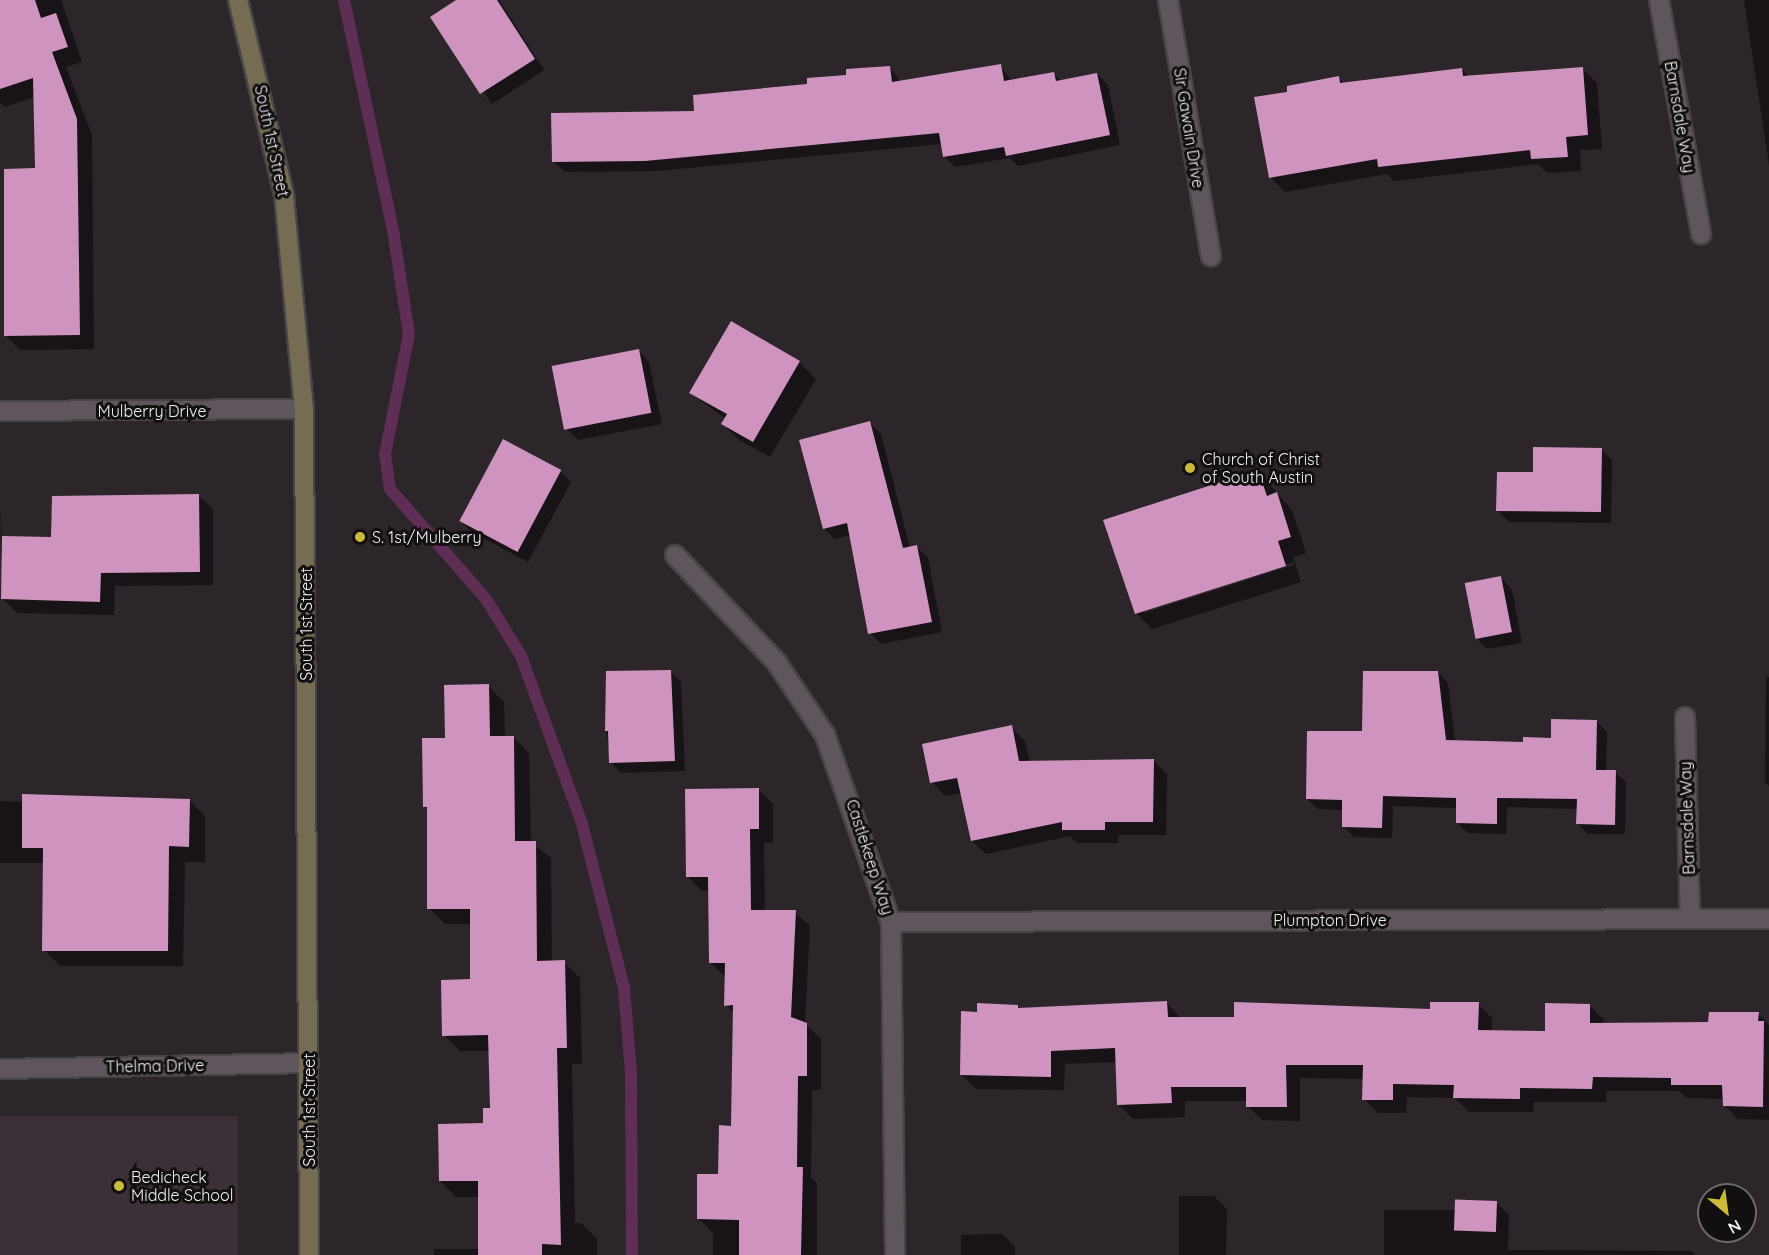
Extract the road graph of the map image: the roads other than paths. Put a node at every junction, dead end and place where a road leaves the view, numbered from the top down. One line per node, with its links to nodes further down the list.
1 (238, 0): 6 (main road, South 1st Street)
2 (1168, 0): 5 (street, Sir Gawain Drive)
3 (1659, 0): 4 (street, Barnsdale Way)
4 (1701, 234)
5 (1211, 256)
6 (304, 409): 7 (street, Mulberry Drive); 13 (main road, South 1st Street)
7 (0, 411)
8 (675, 555): 12 (street, Castlekeep Way)
9 (1685, 717): 10 (street, Barnsdale Way)
10 (1690, 918): 11 (street, Plumpton Drive); 12 (street, Plumpton Drive)
11 (1769, 919)
12 (891, 922): 16 (street, Castlekeep Way)
13 (309, 1063): 14 (street, Thelma Drive); 15 (main road, South 1st Street)
14 (0, 1069)
15 (309, 1255)
16 (895, 1255)

